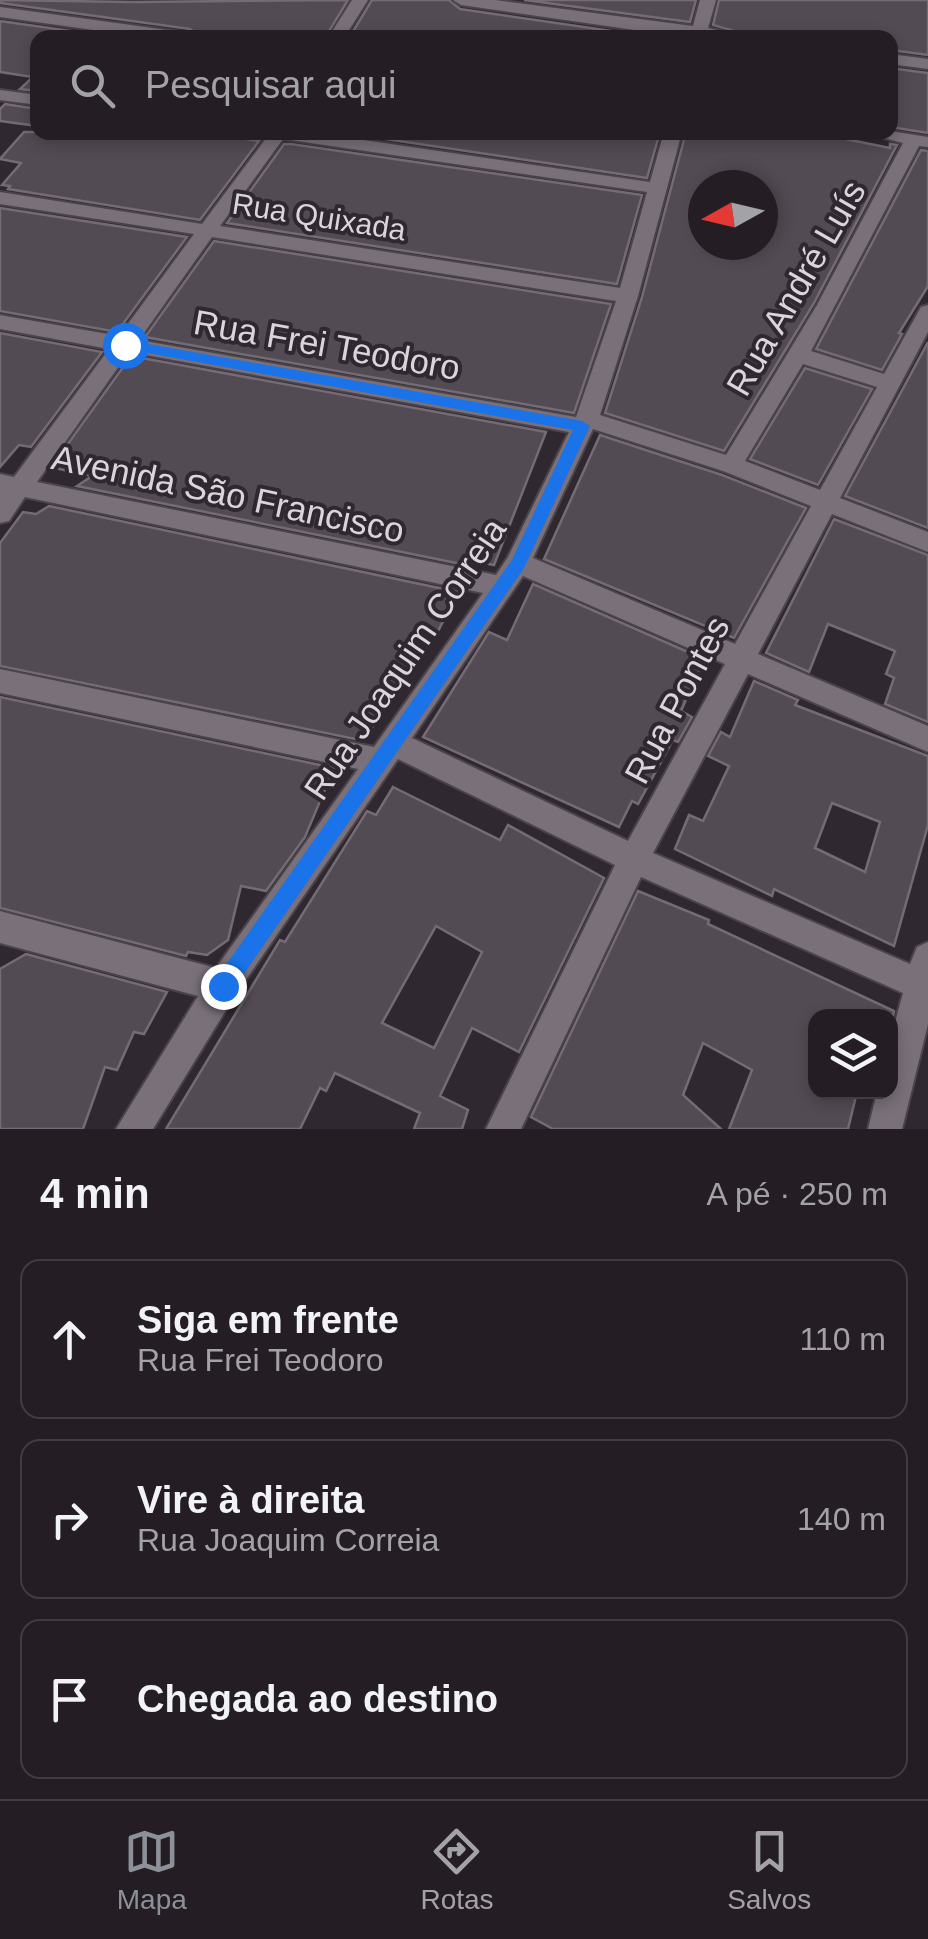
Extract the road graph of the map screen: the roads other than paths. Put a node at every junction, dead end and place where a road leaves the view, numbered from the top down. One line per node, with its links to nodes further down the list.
1 (16, 0): 5 (street)
2 (360, 0): 7 (street)
3 (461, 0): 8 (street)
4 (708, 0): 9 (street)
5 (1, 13): 6 (street)
6 (130, 30)
7 (341, 30)
8 (671, 30)
9 (700, 30)
10 (898, 60): 11 (street)
11 (928, 64)
12 (0, 95): 13 (street)
13 (30, 99)
14 (274, 140): 20 (street)
15 (327, 140): 18 (street)
16 (671, 140): 18 (street, Rua Joaquim Correia)
17 (921, 141): 25 (street, Rua André Luís)
18 (656, 188): 21 (street, Rua Joaquim Correia)
19 (0, 198): 20 (street, Rua Quixada)
20 (208, 230): 21 (street, Rua Quixada); 24 (street)
21 (628, 296): 27 (street, Rua Joaquim Correia)
22 (928, 312): 26 (street, Rua Pontes)
23 (0, 322): 24 (street, Rua Frei Teodoro)
24 (125, 345): 27 (street, Rua Frei Teodoro); 29 (street)
25 (800, 355): 26 (street); 28 (street, Rua André Luís)
26 (889, 383): 30 (street, Rua Pontes)
27 (584, 422): 28 (street, Rua Frei Teodoro); 33 (street, Rua Joaquim Correia)
28 (731, 465): 30 (street, Rua Frei Teodoro)
29 (10, 485): 31 (street); 34 (street, Avenida São Francisco)
30 (826, 504): 32 (street, Rua Frei Teodoro); 35 (street, Rua Pontes)
31 (0, 514)
32 (928, 542)
33 (518, 564): 34 (street, Rua Joaquim Correia); 35 (street)
34 (501, 586): 38 (street, Rua Joaquim Correia)
35 (741, 658): 37 (street); 39 (street, Rua Pontes)
36 (0, 681): 38 (street)
37 (928, 739)
38 (388, 752): 39 (street); 42 (street, Rua Joaquim Correia)
39 (634, 859): 41 (street); 44 (street, Rua Pontes)
40 (0, 927): 42 (street)
41 (926, 977): 45 (street)
42 (223, 986): 43 (street, Rua Joaquim Correia)
43 (133, 1129)
44 (504, 1129)
45 (886, 1129)

